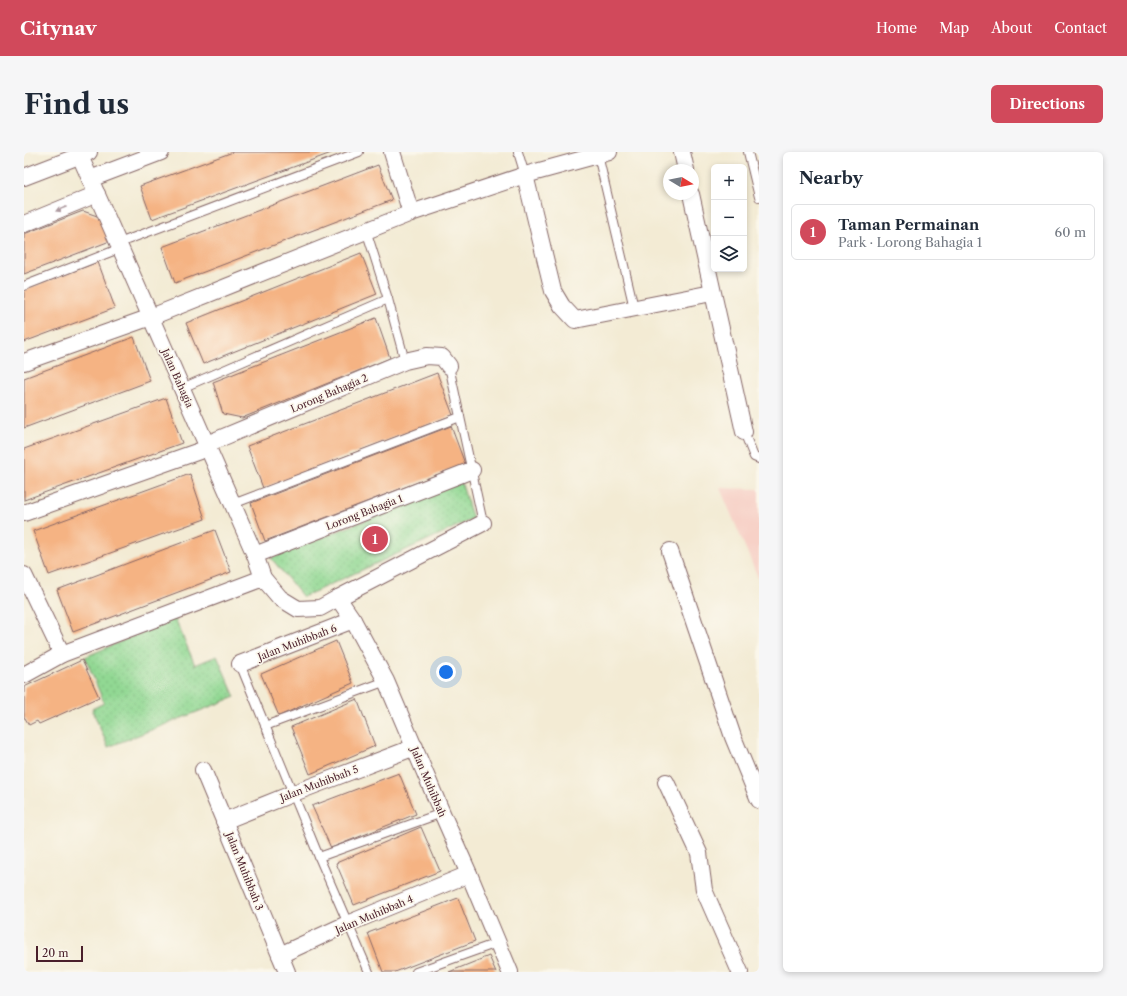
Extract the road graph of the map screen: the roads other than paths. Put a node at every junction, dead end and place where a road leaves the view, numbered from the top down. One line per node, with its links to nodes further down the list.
1 (161, 152): 12 (street)
2 (358, 152): 19 (lane)
3 (392, 152): 16 (street)
4 (518, 152): 10 (lane)
5 (682, 152): 9 (street)
6 (748, 152): 14 (lane)
7 (603, 153): 10 (street); 23 (lane)
8 (85, 154): 11 (street); 12 (street, Jalan Bahagia)
9 (685, 164)
10 (525, 175): 16 (street); 23 (street)
11 (24, 177)
12 (90, 179): 13 (street, Jalan Bahagia)
13 (97, 194): 17 (street, one-way to 17); 19 (street, Jalan Bahagia)
14 (759, 197)
15 (692, 200): 21 (street)
16 (411, 213): 18 (street)
17 (24, 224)
18 (366, 230): 22 (lane); 24 (street)
19 (120, 245): 20 (lane); 24 (street, Jalan Bahagia)
20 (24, 286)
21 (712, 294): 23 (street); 30 (street)
22 (388, 299): 25 (lane); 28 (lane)
23 (634, 308)
24 (151, 317): 26 (street); 28 (street, Jalan Bahagia)
25 (405, 361): 27 (street, Lorong Bahagia 2); 31 (street, Lorong Bahagia 2)
26 (24, 362)
27 (449, 366): 29 (lane)
28 (182, 388): 31 (street, Jalan Bahagia)
29 (460, 417): 33 (lane); 34 (lane)
30 (744, 432): 32 (lane)
31 (208, 446): 34 (street, Jalan Bahagia); 35 (street, Lorong Bahagia 2)
32 (759, 459)
33 (472, 470): 36 (lane); 38 (street, Lorong Bahagia 1)
34 (233, 504): 38 (street, Jalan Bahagia)
35 (24, 513)
36 (483, 523): 41 (street, Jalan Bahagia)
37 (670, 551): 52 (street)
38 (255, 554): 40 (street, Jalan Bahagia)
39 (24, 575): 43 (street)
40 (263, 578): 41 (street, Jalan Bahagia); 43 (street)
41 (338, 598): 42 (street, Jalan Muhibbah)
42 (354, 620): 44 (street, Jalan Muhibbah 6); 46 (street, Jalan Muhibbah)
43 (62, 654): 45 (street)
44 (240, 664): 47 (lane)
45 (24, 676)
46 (386, 681): 47 (lane); 48 (street, Jalan Muhibbah)
47 (265, 726): 51 (lane)
48 (415, 747): 51 (street, Jalan Muhibbah 5); 53 (street, Jalan Muhibbah)
49 (203, 770): 54 (street, Jalan Muhibbah 3)
50 (666, 782): 64 (street)
51 (294, 793): 54 (street, Jalan Muhibbah 5); 55 (lane)
52 (759, 800)
53 (442, 813): 55 (lane); 56 (street, Jalan Muhibbah)
54 (224, 820): 59 (street, Jalan Muhibbah 3)
55 (319, 856): 57 (lane)
56 (469, 874): 57 (street, Jalan Muhibbah 4); 58 (street, Jalan Muhibbah)
57 (347, 924): 59 (street, Jalan Muhibbah 4); 61 (lane)
58 (497, 943): 62 (lane); 63 (street, Jalan Muhibbah)
59 (280, 955): 60 (street, Jalan Muhibbah 3)
60 (287, 972)
61 (369, 972)
62 (416, 972)
63 (510, 972)
64 (740, 972)

